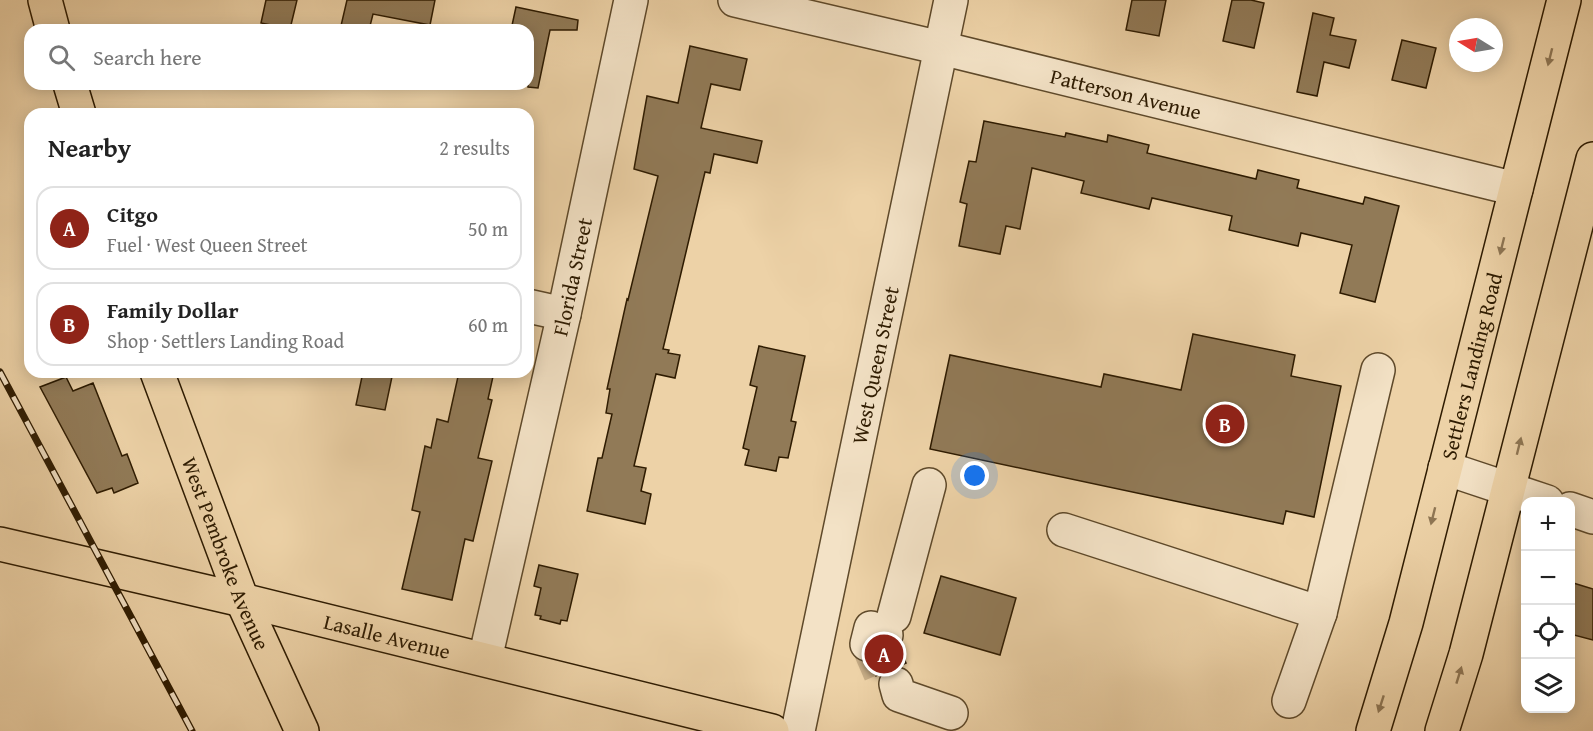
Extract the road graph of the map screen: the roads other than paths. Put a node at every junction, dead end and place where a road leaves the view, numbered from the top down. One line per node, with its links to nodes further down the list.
1 (45, 0): 6 (main road)
2 (631, 0): 13 (street, Florida Street)
3 (735, 0): 7 (street, Patterson Avenue)
4 (951, 0): 7 (street, West Queen Street)
5 (1564, 0): 11 (main road, Settlers Landing Road, one-way to 11)
6 (51, 24)
7 (941, 48): 11 (street, Patterson Avenue); 33 (street, West Queen Street)
8 (72, 90): 9 (main road)
9 (77, 108)
10 (1593, 159): 18 (main road, one-way to 10)
11 (1516, 189): 16 (main road, Settlers Landing Road, one-way to 16)
12 (534, 307): 13 (street)
13 (564, 314): 27 (street, Florida Street)
14 (1378, 370): 25 (street)
15 (159, 378): 24 (main road, West Pembroke Avenue)
16 (1445, 468): 18 (street); 34 (main road, Settlers Landing Road, one-way to 34)
17 (929, 485): 26 (street)
18 (1509, 489): 19 (street); 35 (main road, one-way to 18)
19 (1534, 497)
20 (1575, 511): 21 (street)
21 (1593, 517)
22 (1064, 530): 25 (street)
23 (0, 544): 24 (main road, Lasalle Avenue)
24 (242, 600): 27 (main road, Lasalle Avenue); 31 (main road, West Pembroke Avenue)
25 (1320, 613): 29 (street)
26 (879, 627)
27 (485, 659): 32 (main road, Lasalle Avenue)
28 (904, 680): 30 (street)
29 (1289, 701)
30 (951, 713)
31 (302, 731)
32 (772, 731)
33 (798, 731)
34 (1372, 731)
35 (1442, 731)

